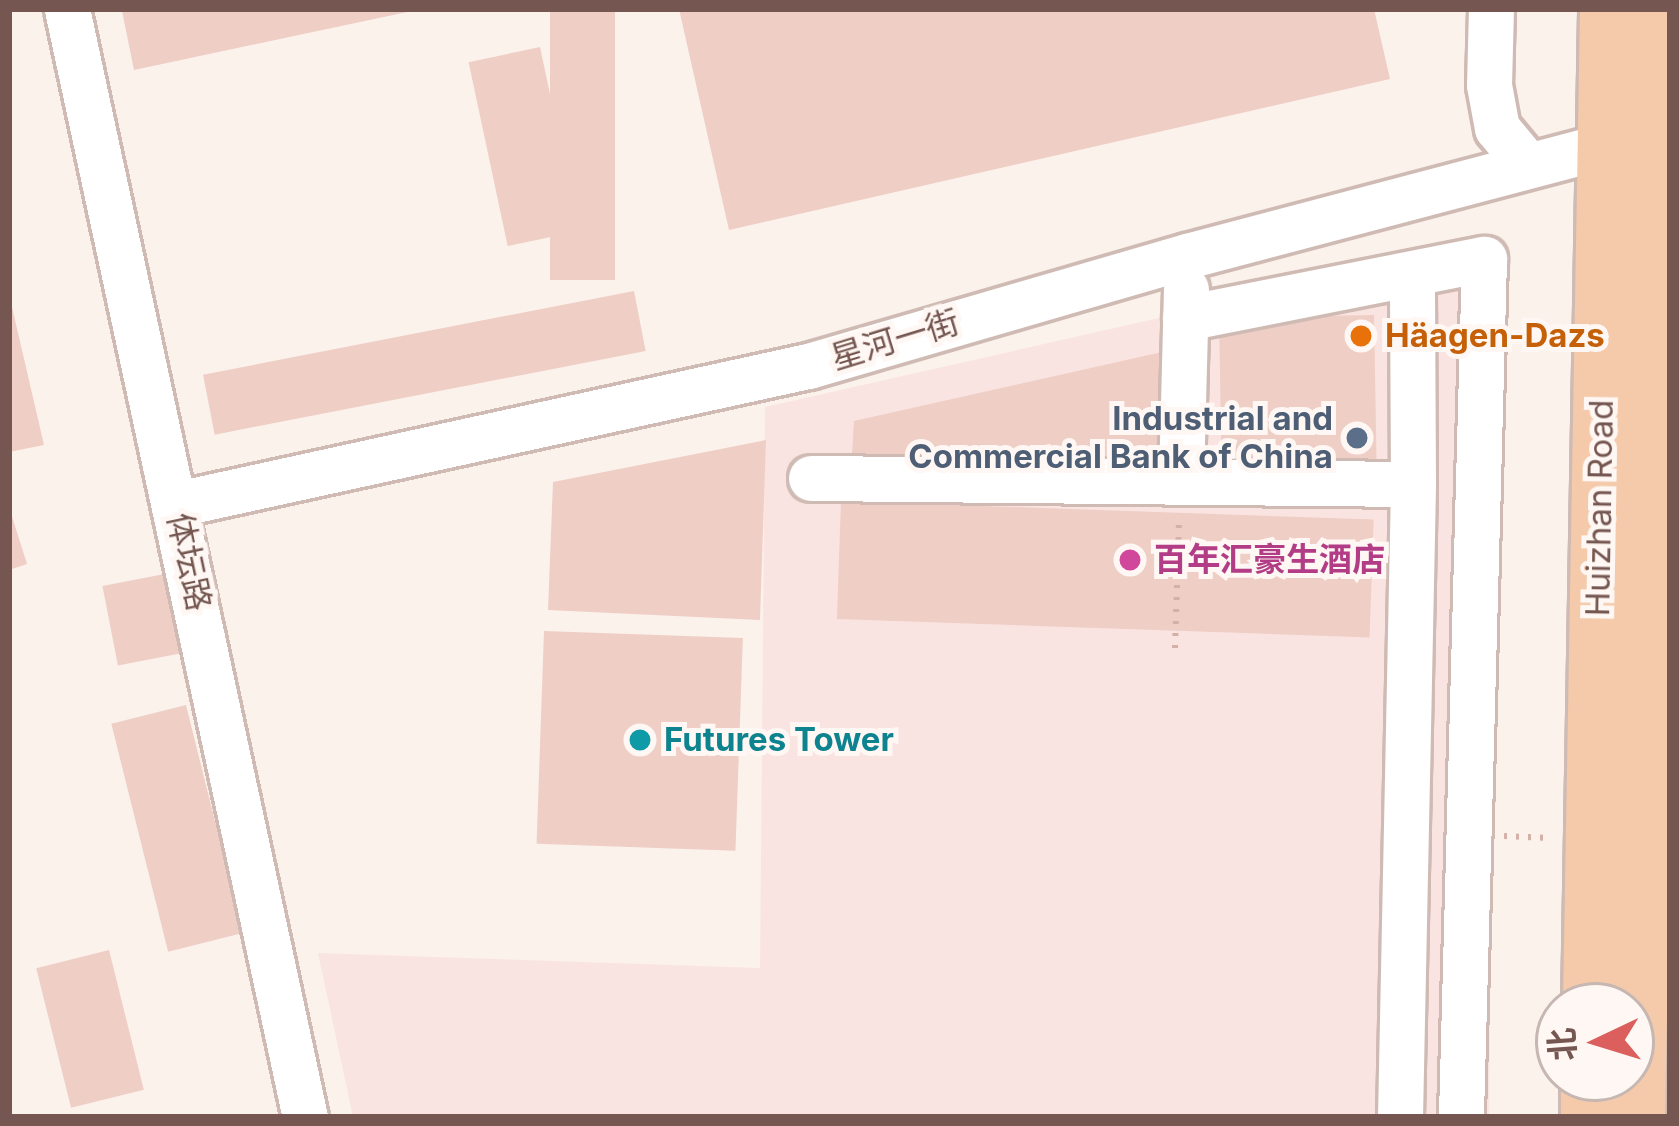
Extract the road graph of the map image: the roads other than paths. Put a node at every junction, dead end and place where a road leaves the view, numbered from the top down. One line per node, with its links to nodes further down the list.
1 (67, 9): 13 (street, 体坛路)
2 (1491, 9): 6 (street)
3 (1608, 9): 5 (main road, Huizhan Road)
4 (1658, 9): 5 (main road, Huizhan Road)
5 (1651, 139): 6 (street, 星河一街); 14 (main road, Huizhan Road); 18 (main road, Huizhan Road)
6 (1526, 163): 7 (street, 星河一街)
7 (1187, 256): 9 (street); 13 (street, 星河一街)
8 (1412, 274): 9 (street); 12 (street); 17 (street)
9 (1185, 318): 11 (street)
10 (811, 478): 11 (street)
11 (1181, 480): 12 (street)
12 (1413, 484): 16 (street)
13 (177, 504): 15 (street, 体坛路)
14 (1593, 982)
15 (305, 1117)
16 (1400, 1117)
17 (1461, 1117)
18 (1636, 1117)

